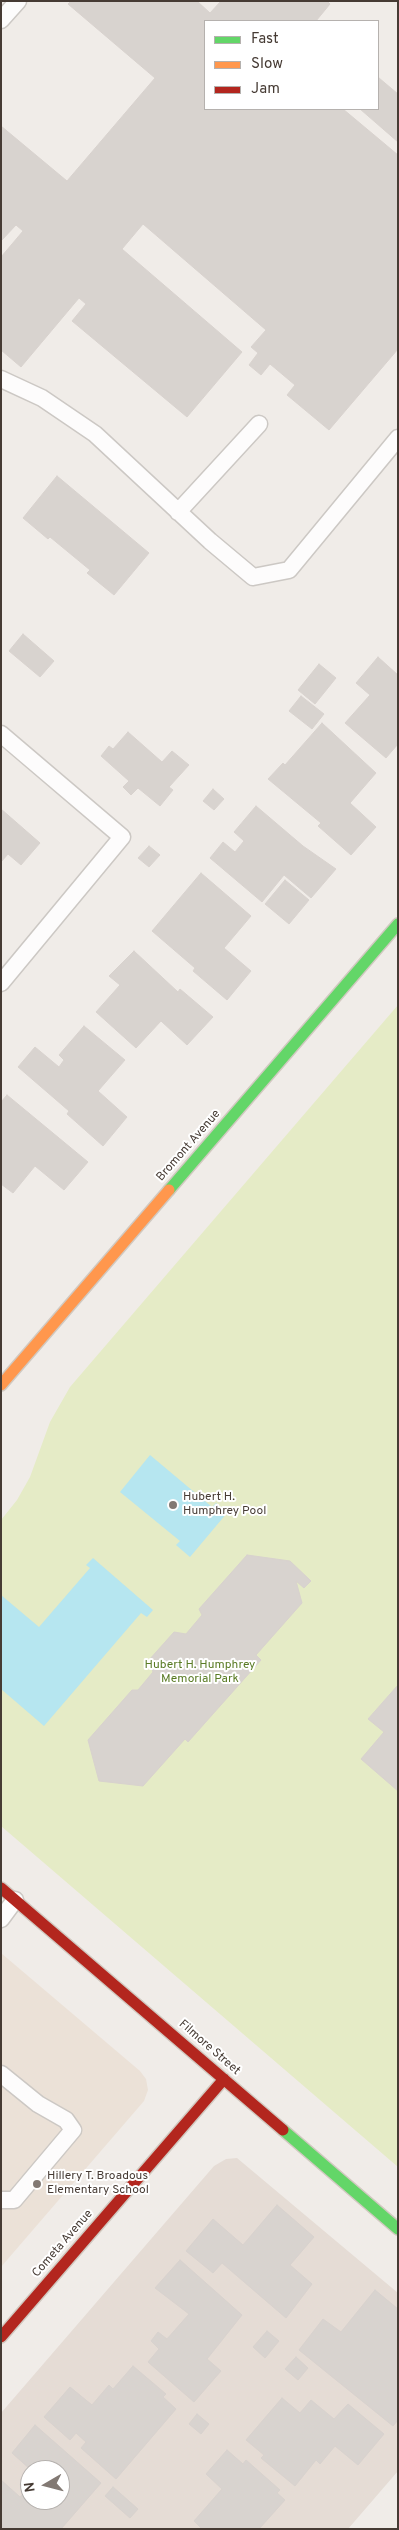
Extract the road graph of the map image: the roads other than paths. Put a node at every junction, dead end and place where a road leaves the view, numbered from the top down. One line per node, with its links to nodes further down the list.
1 (18, 1): 2 (lane)
2 (1, 20)
3 (1, 378): 6 (lane)
4 (259, 424): 6 (lane)
5 (398, 438): 6 (lane)
6 (178, 512)
7 (1, 734): 9 (lane)
8 (398, 924): 10 (street, Bromont Avenue)
9 (1, 983)
10 (1, 1385)
11 (1, 1888): 12 (street, Filmore Street)
12 (16, 1900): 13 (lane); 15 (street, Filmore Street)
13 (1, 1919)
14 (1, 2074): 16 (lane)
15 (224, 2079): 17 (street, Filmore Street); 18 (street, Cometa Avenue)
16 (1, 2200)
17 (398, 2229)
18 (1, 2336)

